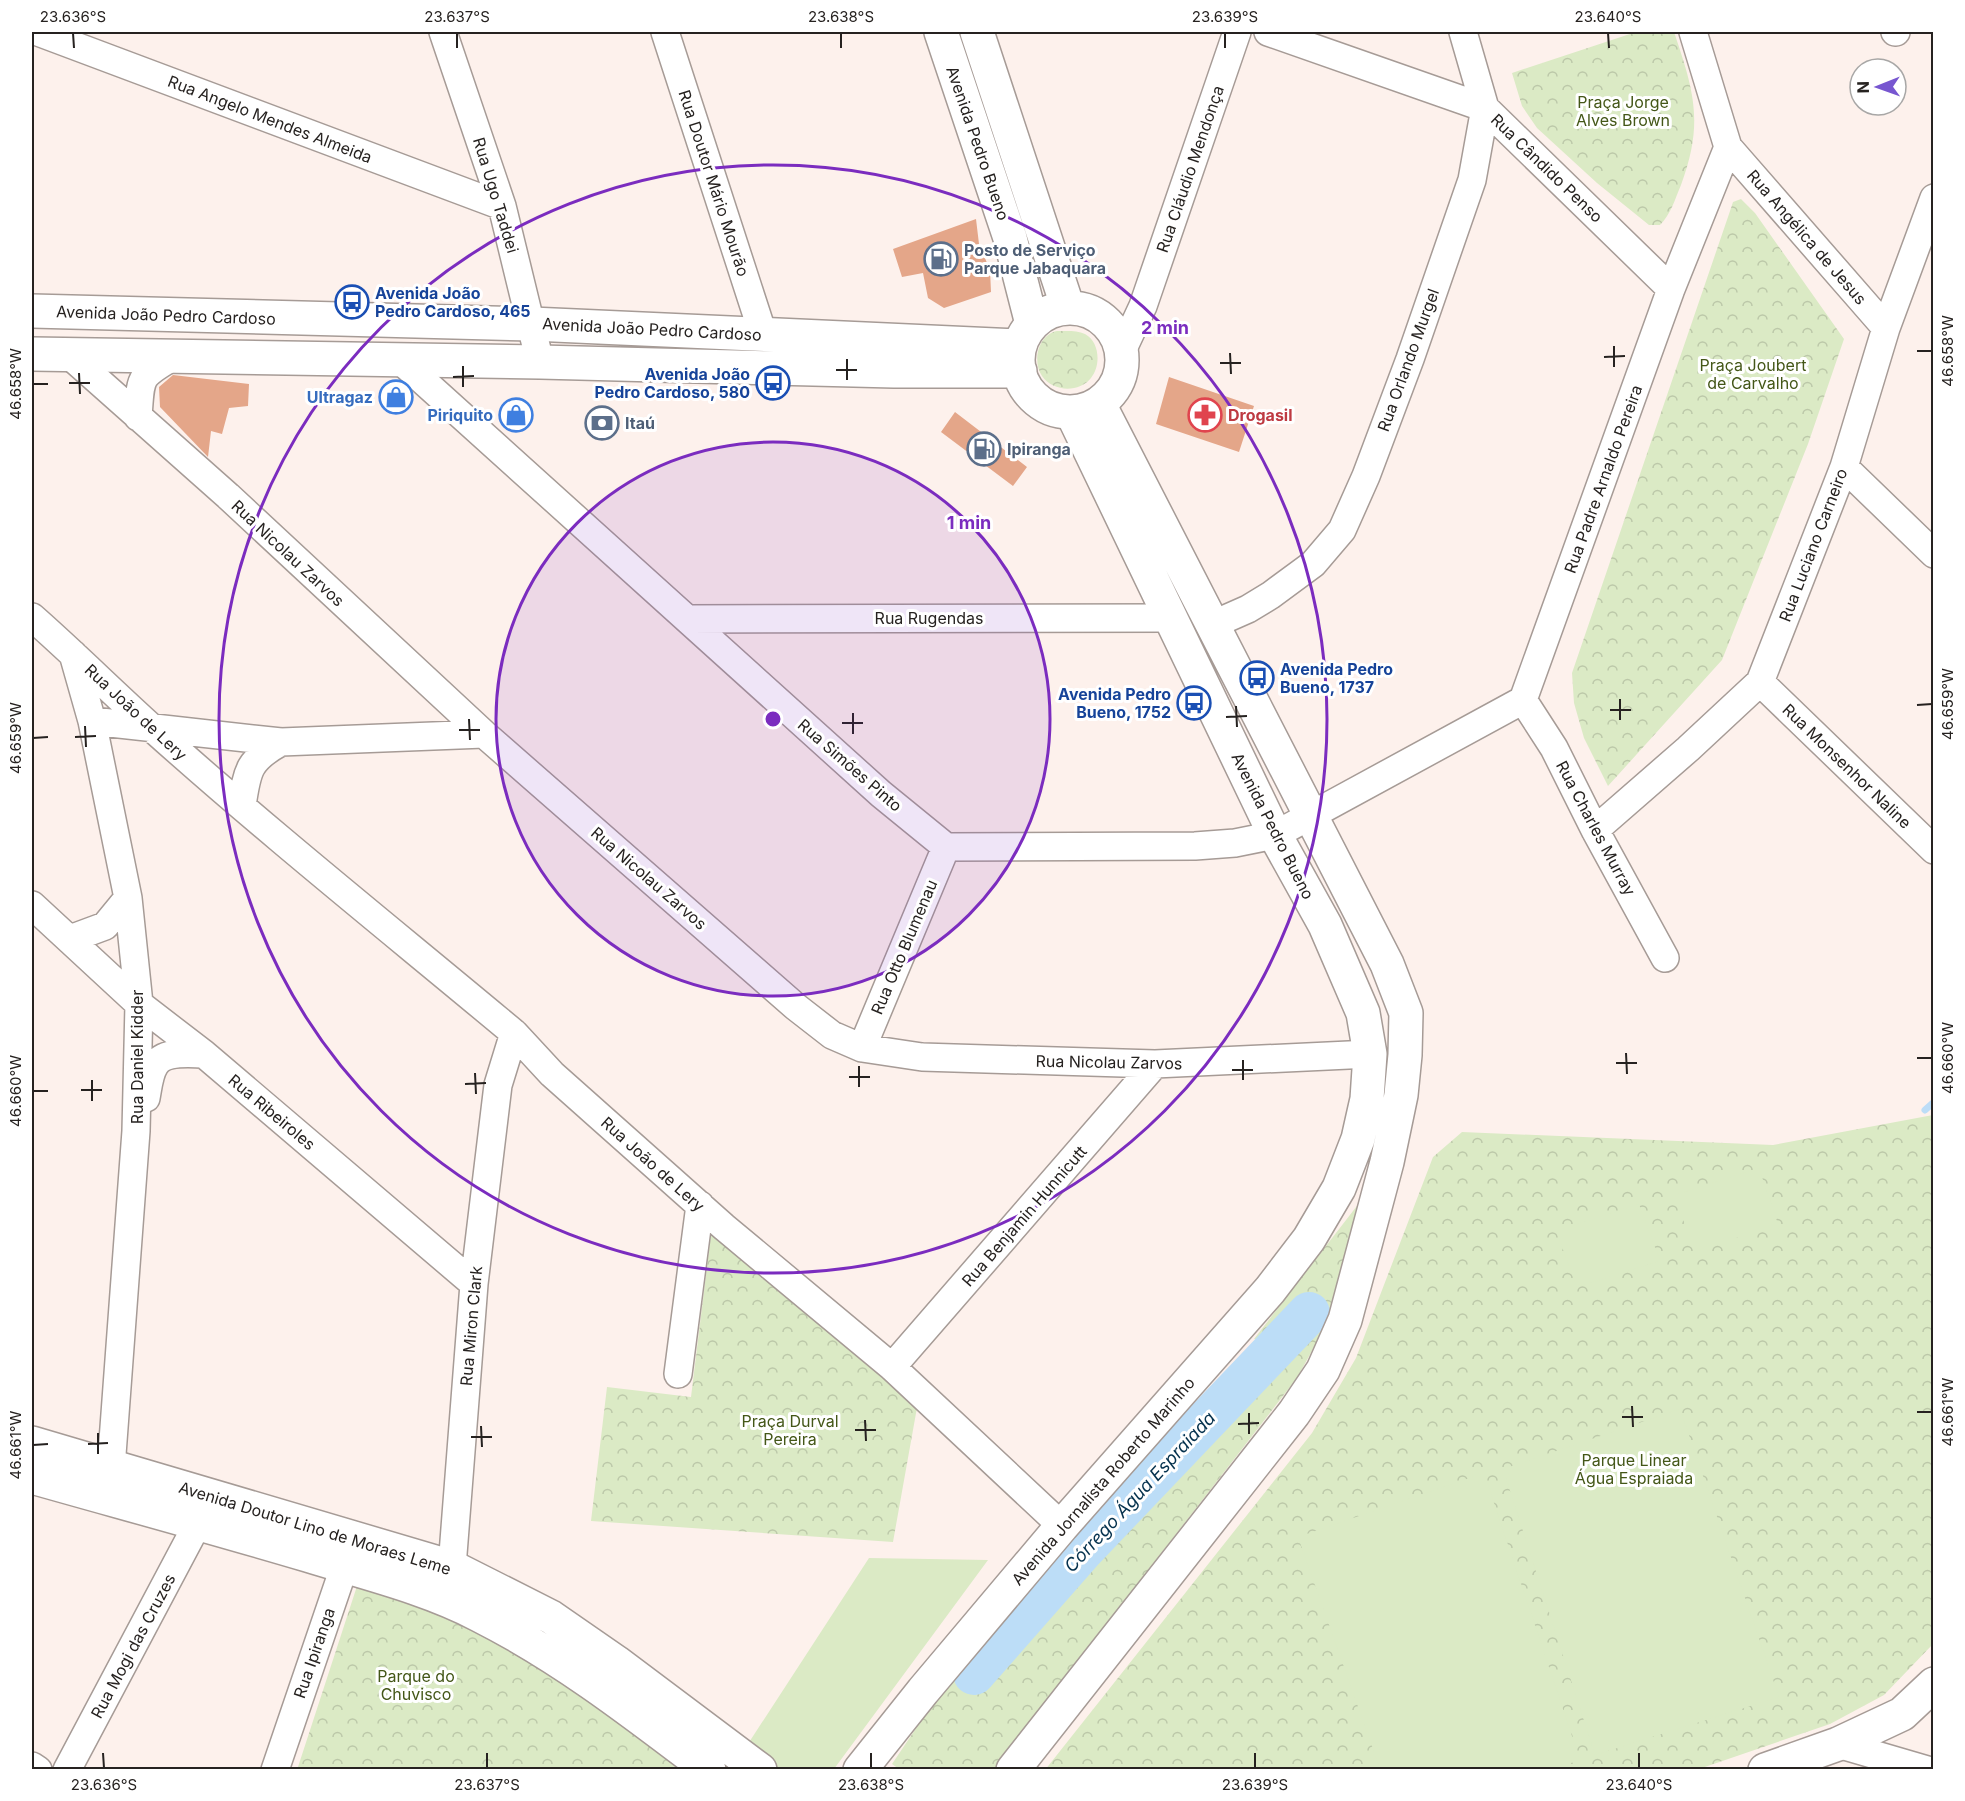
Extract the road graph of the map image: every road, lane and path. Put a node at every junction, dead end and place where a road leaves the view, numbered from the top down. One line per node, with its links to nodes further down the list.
1 (38, 32): 13 (street, Rua Angelo Mendes Almeida)
2 (443, 32): 13 (street, Rua Ugo Taddei)
3 (666, 32): 20 (street, Rua Doutor Mário Mourão)
4 (941, 32): 22 (main road, Avenida Pedro Bueno)
5 (976, 32): 16 (main road, Avenida Pedro Bueno)
6 (1237, 32): 21 (street, Rua Cláudio Mendonça)
7 (1268, 32): 10 (street, Rua Cândido Penso)
8 (1463, 32): 10 (street, Rua Orlando Murgel)
9 (1693, 32): 11 (street)
10 (1485, 108): 15 (street, Rua Cândido Penso); 35 (street, Rua Orlando Murgel)
11 (1728, 147): 15 (street, Rua Padre Arnaldo Pereira); 19 (street, Rua Angélica de Jesus)
12 (1934, 198): 14 (street, Rua Luciano Carneiro)
13 (502, 206): 18 (street, Rua Ugo Taddei)
14 (1927, 238): 19 (street, Rua Luciano Carneiro)
15 (1671, 289): 38 (street, Rua Padre Arnaldo Pereira)
16 (1068, 308): 21 (main road); 22 (main road)
17 (32, 311): 18 (main road, Avenida João Pedro Cardoso)
18 (532, 324): 20 (main road, Avenida João Pedro Cardoso); 27 (street, Rua Ugo Taddei)
19 (1886, 328): 30 (street, Rua Luciano Carneiro)
20 (763, 334): 22 (main road, Avenida João Pedro Cardoso)
21 (1116, 338): 28 (main road)
22 (1024, 347): 27 (main road, Avenida João Pedro Cardoso); 28 (main road)
23 (32, 354): 24 (main road, Avenida João Pedro Cardoso)
24 (68, 354): 25 (main road, Avenida João Pedro Cardoso); 29 (street, Rua Nicolau Zarvos)
25 (174, 356): 26 (main road, Avenida João Pedro Cardoso); 29 (street)
26 (400, 360): 27 (main road, Avenida João Pedro Cardoso); 34 (street, Rua Simões Pinto)
27 (540, 362)
28 (1085, 408): 33 (main road, Avenida Pedro Bueno); 35 (main road)
29 (138, 417): 41 (street, Rua Nicolau Zarvos)
30 (1844, 466): 31 (street); 37 (street, Rua Luciano Carneiro)
31 (1934, 554)
32 (32, 617): 36 (street, Rua João de Lery)
33 (1171, 618): 34 (street, Rua Rugendas); 46 (main road, Avenida Pedro Bueno)
34 (687, 619): 47 (street, Rua Simões Pinto)
35 (1214, 624): 44 (main road)
36 (73, 653): 39 (street, Rua Daniel Kidder); 40 (street, Rua João de Lery)
37 (1760, 682): 45 (street, Rua Luciano Carneiro); 48 (street, Rua Monsenhor Naline)
38 (1523, 699): 44 (street); 45 (street, Rua Charles Murray)
39 (92, 721): 40 (street); 49 (street, Rua Daniel Kidder)
40 (151, 727): 42 (street); 43 (street, Rua João de Lery)
41 (484, 734): 42 (street); 55 (street, Rua Nicolau Zarvos)
42 (281, 742): 43 (street)
43 (242, 806): 54 (street, Rua João de Lery)
44 (1312, 816): 46 (street); 84 (main road)
45 (1595, 830): 52 (street, Rua Charles Murray)
46 (1275, 835): 47 (street); 57 (main road, Avenida Pedro Bueno)
47 (946, 847): 55 (street, Rua Otto Blumenau)
48 (1934, 850)
49 (128, 898): 51 (street); 53 (street, Rua Daniel Kidder)
50 (32, 905): 51 (street, Rua Ribeiroles)
51 (70, 939): 53 (street, Rua Ribeiroles)
52 (1665, 958)
53 (140, 1004): 56 (street, Rua Ribeiroles); 61 (street, Rua Daniel Kidder)
54 (514, 1033): 59 (street, Rua João de Lery); 60 (street, Rua Miron Clark)
55 (862, 1048): 58 (street, Rua Nicolau Zarvos)
56 (204, 1054): 61 (street); 64 (street, Rua Ribeiroles)
57 (1370, 1054): 58 (street, Rua Nicolau Zarvos); 62 (main road, Avenida Pedro Bueno)
58 (1155, 1064): 65 (street, Rua Benjamin Hunnicutt)
59 (552, 1074): 60 (street); 63 (street, Rua João de Lery)
60 (498, 1085): 64 (street, Rua Miron Clark)
61 (136, 1131): 68 (street, Rua Daniel Kidder)
62 (1339, 1188): 71 (main road, Avenida Jornalista Roberto Marinho)
63 (700, 1205): 65 (street, Rua João de Lery); 66 (street)
64 (474, 1284): 73 (street, Rua Miron Clark)
65 (892, 1367): 71 (street, Rua João de Lery)
66 (678, 1374)
67 (32, 1443): 68 (main road, Avenida Doutor Lino de Moraes Leme)
68 (111, 1468): 72 (main road, Avenida Doutor Lino de Moraes Leme)
69 (32, 1477): 70 (main road, Avenida Doutor Lino de Moraes Leme)
70 (198, 1523): 72 (main road, Avenida Doutor Lino de Moraes Leme); 79 (street, Rua Mogi das Cruzes)
71 (1062, 1526): 83 (main road, Avenida Jornalista Roberto Marinho)
72 (349, 1552): 73 (main road, Avenida Doutor Lino de Moraes Leme); 74 (main road, Avenida Doutor Lino de Moraes Leme); 80 (street, Rua Ipiranga)
73 (452, 1567): 74 (main road, Avenida Doutor Lino de Moraes Leme)
74 (607, 1674): 81 (main road, Avenida Doutor Lino de Moraes Leme); 82 (main road, Avenida Doutor Lino de Moraes Leme)
75 (1934, 1684): 76 (main road)
76 (1838, 1744): 85 (main road); 86 (street)
77 (32, 1766): 78 (street)
78 (38, 1770)
79 (67, 1770)
80 (275, 1770)
81 (709, 1770)
82 (760, 1770)
83 (860, 1770)
84 (1013, 1770)
85 (1766, 1770)
86 (1927, 1770)

